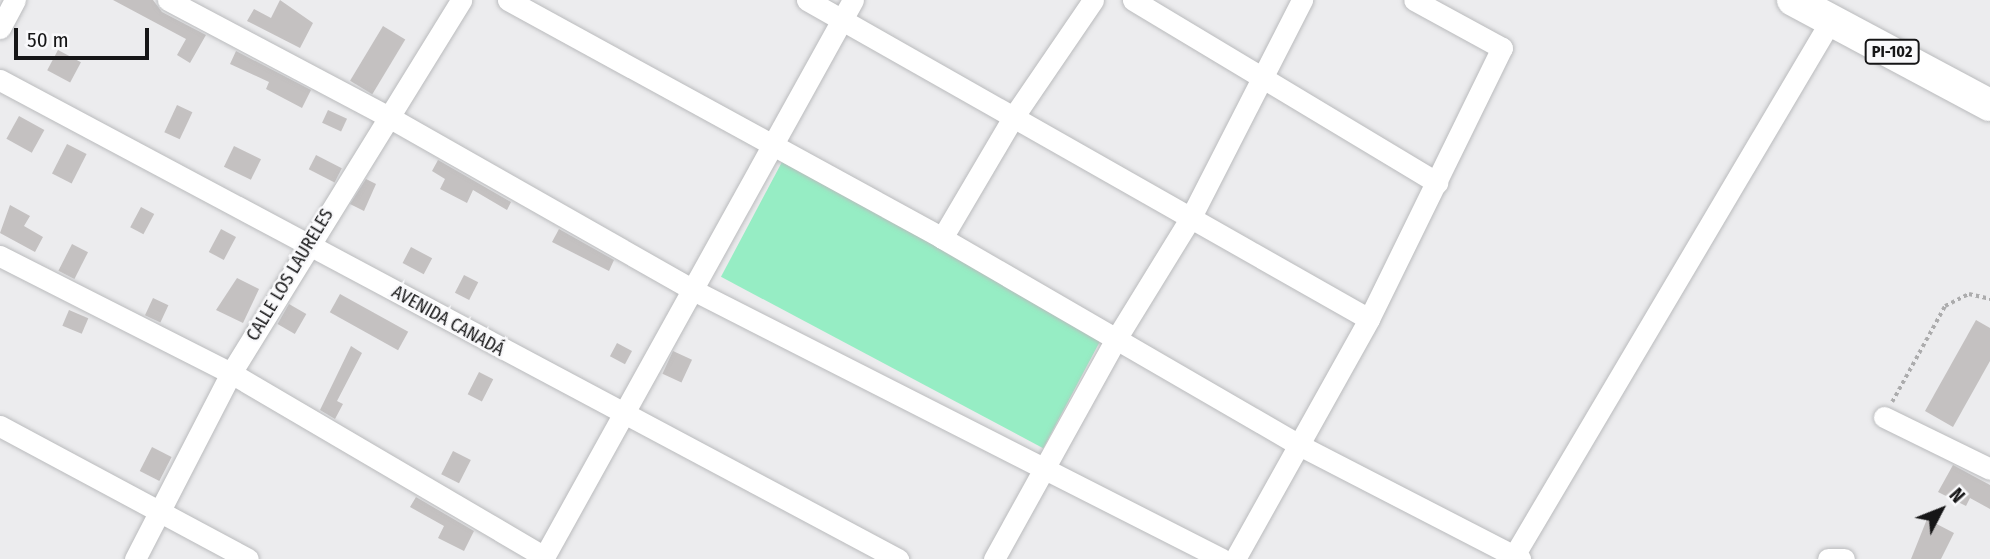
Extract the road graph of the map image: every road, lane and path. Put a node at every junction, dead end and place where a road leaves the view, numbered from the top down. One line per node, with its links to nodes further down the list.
1 (15, 0): 14 (street)
2 (168, 0): 18 (street)
3 (461, 0): 18 (street, CALLE LOS LAURELES)
4 (508, 0): 20 (street)
5 (807, 0): 12 (street)
6 (853, 0): 12 (street)
7 (1093, 0): 19 (street)
8 (1133, 0): 16 (street)
9 (1301, 0): 16 (street)
10 (1414, 0): 21 (street)
11 (1793, 0): 13 (main road, PI-102)
12 (841, 19): 19 (street); 20 (street)
13 (1830, 20): 17 (main road, PI-102); 39 (street)
14 (0, 28)
15 (0, 79): 24 (street, AVENIDA CANADÁ)
16 (1264, 83): 21 (street); 22 (street)
17 (1990, 105)
18 (387, 116): 24 (street, CALLE LOS LAURELES); 26 (street)
19 (1014, 116): 22 (street); 23 (street)
20 (772, 145): 23 (street); 26 (street)
21 (1437, 183): 28 (street)
22 (1191, 217): 28 (street); 29 (street)
23 (942, 238): 29 (street)
24 (310, 245): 30 (street, CALLE LOS LAURELES); 31 (street, AVENIDA CANADÁ)
25 (0, 256): 30 (street)
26 (693, 290): 31 (street); 35 (street)
27 (1990, 299): 32 (path)
28 (1369, 319): 34 (street)
29 (1115, 339): 34 (street); 35 (street)
30 (231, 373): 37 (street, CALLE LOS LAURELES); 38 (street)
31 (624, 417): 38 (street); 42 (street, AVENIDA CANADÁ)
32 (1884, 417): 36 (street)
33 (0, 426): 37 (street)
34 (1299, 445): 39 (street); 45 (street)
35 (1047, 468): 43 (street); 44 (street)
36 (1990, 469)
37 (161, 511): 40 (street, CALLE LOS LAURELES); 41 (street)
38 (544, 558)
39 (1515, 558)
40 (135, 559)
41 (248, 559)
42 (898, 559)
43 (994, 559)
44 (1222, 559)
45 (1235, 559)
46 (1828, 559): 47 (street)
47 (1844, 559)

